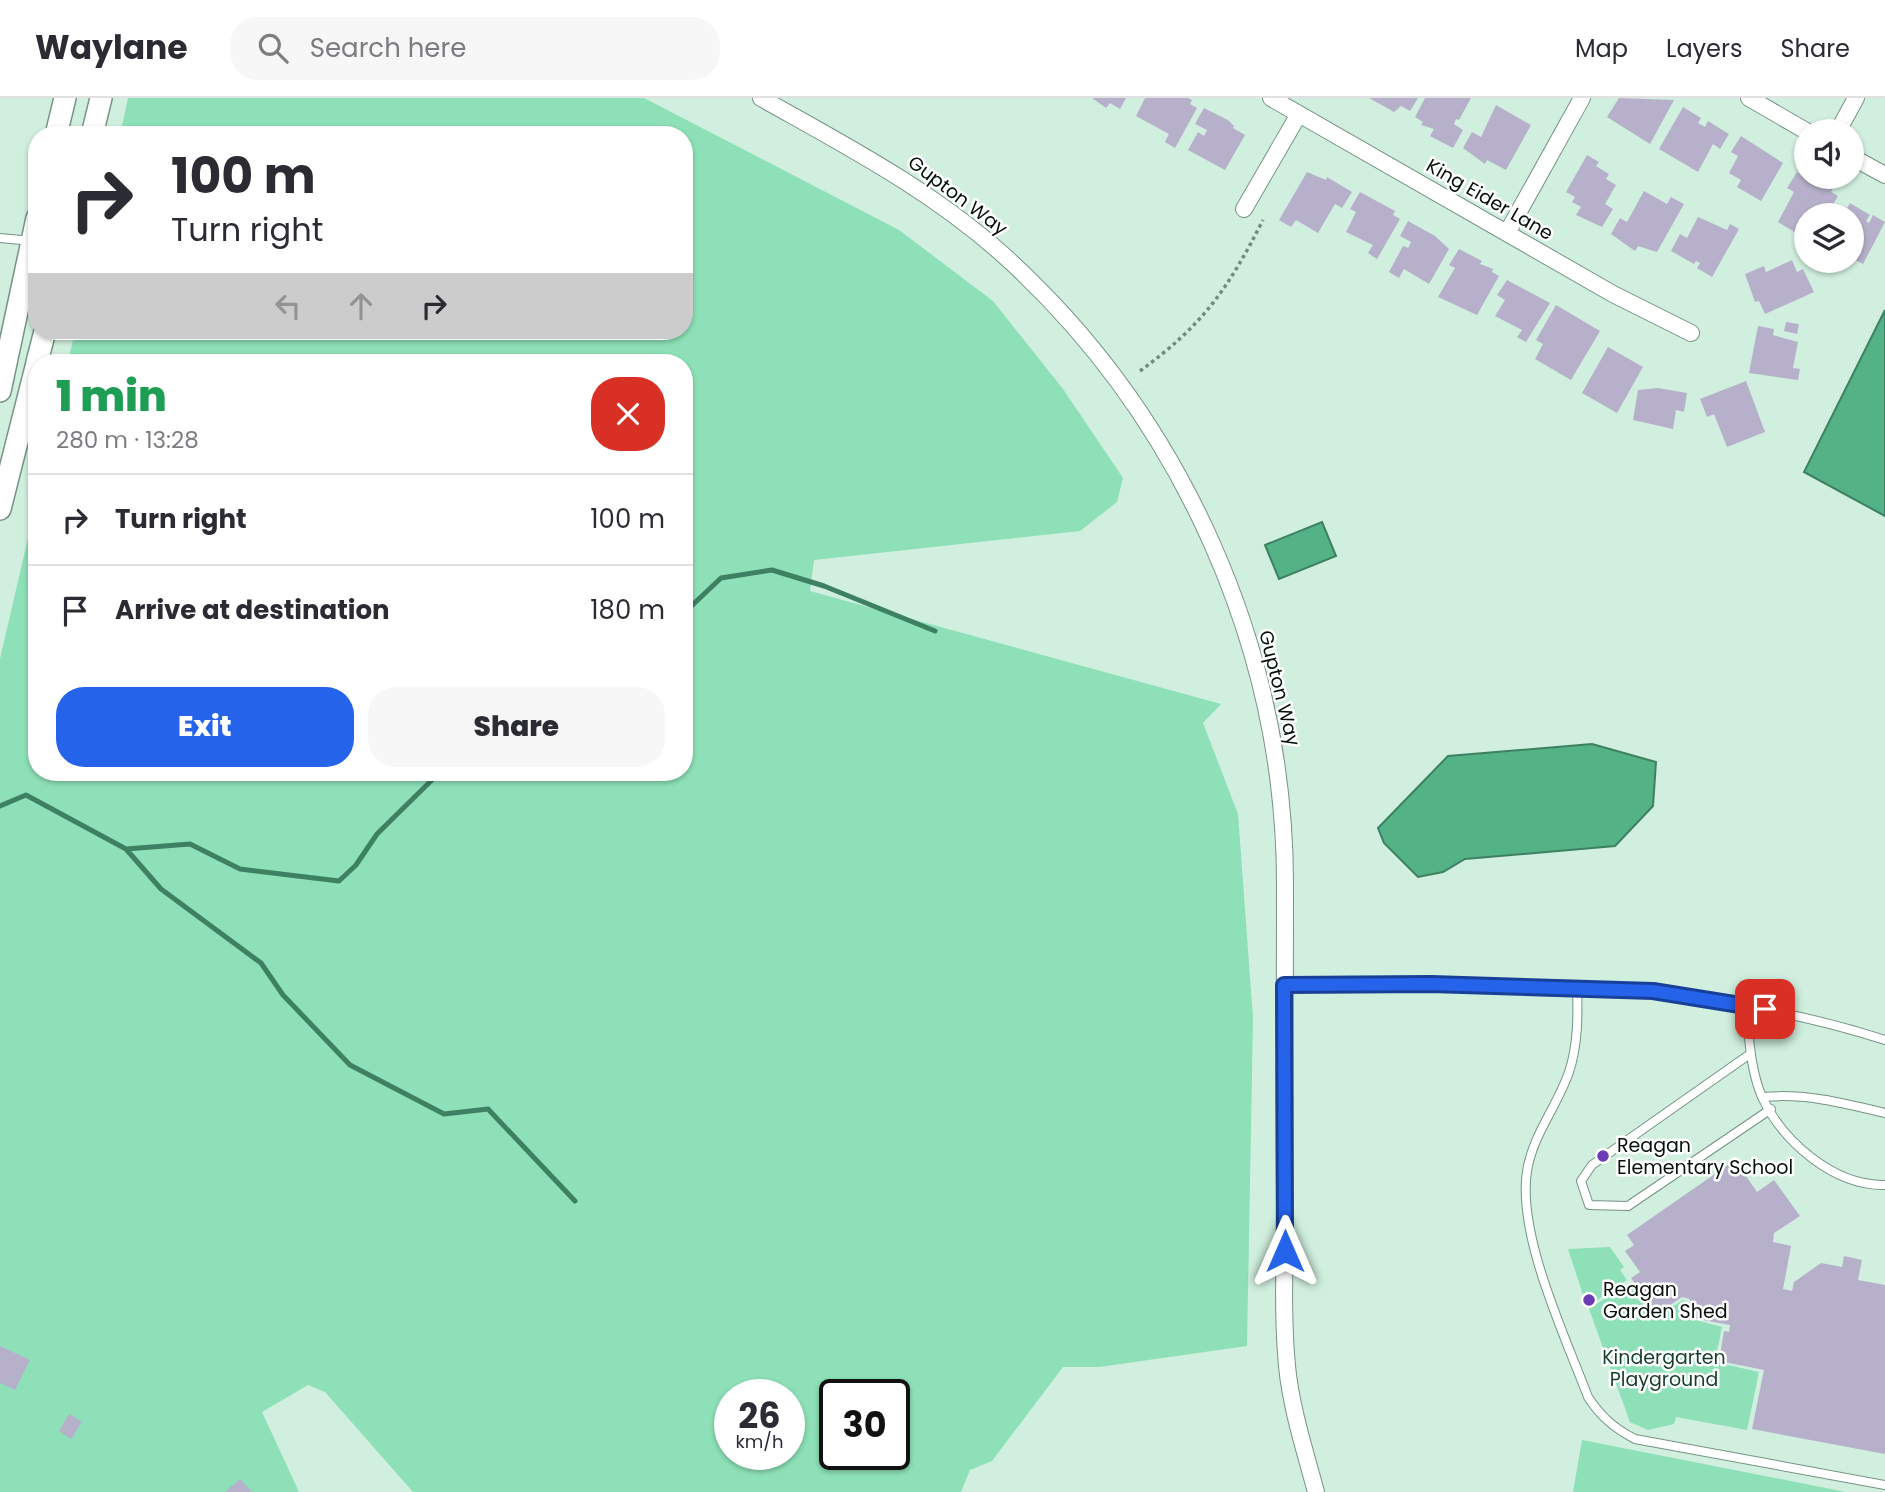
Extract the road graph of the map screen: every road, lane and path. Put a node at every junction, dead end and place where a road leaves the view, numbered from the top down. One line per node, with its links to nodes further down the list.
1 (65, 98): 11 (main road)
2 (101, 98): 12 (main road)
3 (761, 98): 27 (street, Gupton Way)
4 (1271, 98): 8 (street, King Eider Lane)
5 (1582, 98): 17 (street)
6 (1749, 98): 10 (street)
7 (1856, 98): 9 (street)
8 (1298, 114): 15 (street); 17 (street, King Eider Lane)
9 (1845, 119)
10 (1794, 124)
11 (58, 126)
12 (94, 126)
13 (1864, 164): 14 (street)
14 (1885, 175)
15 (1244, 209)
16 (1264, 220): 22 (path)
17 (1507, 233): 21 (street, King Eider Lane)
18 (0, 238): 19 (lane)
19 (28, 241)
20 (28, 260): 23 (main road)
21 (1691, 333)
22 (1140, 371)
23 (0, 391)
24 (28, 395): 25 (main road)
25 (4, 481): 26 (main road)
26 (0, 509)
27 (1284, 985): 28 (lane); 37 (street, Gupton Way)
28 (1577, 988): 29 (lane); 36 (lane)
29 (1746, 1006): 30 (lane); 31 (lane)
30 (1885, 1040)
31 (1750, 1054): 32 (lane); 33 (lane)
32 (1762, 1097): 33 (lane); 34 (lane)
33 (1771, 1109): 35 (lane)
34 (1885, 1113)
35 (1885, 1185)
36 (1885, 1485)
37 (1316, 1492)

